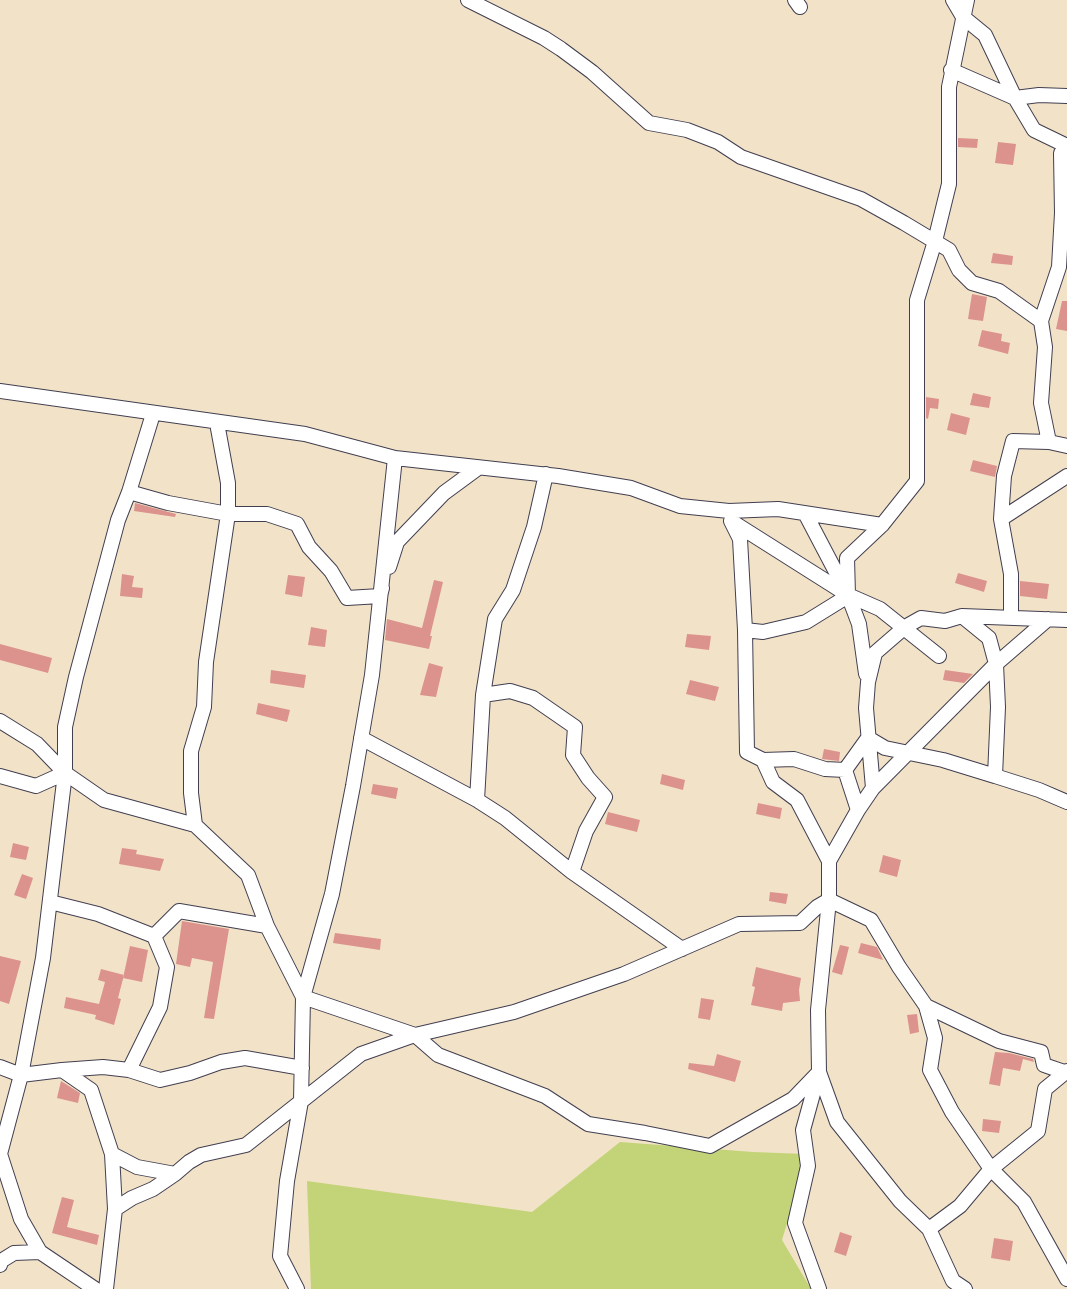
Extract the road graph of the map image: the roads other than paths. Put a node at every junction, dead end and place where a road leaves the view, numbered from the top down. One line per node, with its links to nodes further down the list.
1 (468, 0): 9 (street)
2 (953, 0): 4 (street)
3 (967, 0): 4 (street)
4 (963, 17): 5 (street); 7 (street)
5 (951, 70): 7 (street); 9 (street)
6 (1067, 96): 7 (street)
7 (1015, 98): 8 (street)
8 (1065, 153): 10 (street)
9 (935, 242): 10 (street); 26 (street)
10 (1041, 321): 14 (street)
11 (0, 391): 12 (street)
12 (153, 414): 13 (street); 20 (street)
13 (217, 423): 16 (street); 22 (street)
14 (1049, 442): 15 (street); 24 (street)
15 (1067, 446)
16 (395, 458): 17 (street); 27 (street)
17 (478, 468): 18 (street); 27 (street)
18 (546, 474): 21 (street); 41 (street)
19 (1067, 476): 24 (street)
20 (129, 492): 22 (street); 48 (street)
21 (680, 506): 23 (street); 25 (street)
22 (228, 514): 27 (street); 55 (street)
23 (806, 515): 26 (street); 28 (street)
24 (1001, 519): 33 (street)
25 (731, 521): 28 (street); 37 (street)
26 (882, 525): 28 (street)
27 (380, 596): 43 (street)
28 (848, 596): 30 (street); 37 (street); 40 (street)
29 (1067, 608): 34 (street)
30 (880, 609): 32 (street); 36 (street)
31 (962, 616): 32 (street); 33 (street); 39 (street)
32 (921, 618): 36 (street)
33 (1011, 618): 34 (street)
34 (1050, 620): 35 (street); 39 (street)
35 (1067, 620)
36 (905, 627): 38 (street); 40 (street)
37 (745, 630): 46 (street)
38 (939, 656)
39 (996, 664): 45 (street); 50 (street)
40 (867, 681): 44 (street)
41 (483, 695): 52 (street); 57 (street)
42 (0, 721): 48 (street)
43 (360, 738): 52 (street); 63 (street)
44 (867, 738): 45 (street); 47 (street); 51 (street)
45 (910, 753): 50 (street); 51 (street)
46 (763, 760): 47 (street); 56 (street)
47 (845, 770): 54 (street)
48 (65, 773): 49 (street); 55 (street); 59 (street)
49 (0, 776)
50 (994, 776): 53 (street)
51 (873, 788): 54 (street)
52 (477, 800): 57 (street)
53 (1067, 802)
54 (858, 810): 56 (street)
55 (195, 825): 60 (street)
56 (829, 861): 58 (street)
57 (572, 873): 62 (street)
58 (829, 900): 62 (street); 64 (street); 70 (street)
59 (50, 902): 61 (street); 72 (street)
60 (267, 926): 61 (street); 63 (street)
61 (154, 936): 69 (street)
62 (682, 949): 65 (street)
63 (303, 997): 65 (street); 67 (street)
64 (926, 1006): 71 (street); 76 (street)
65 (415, 1035): 70 (street); 73 (street)
66 (0, 1067): 72 (street)
67 (302, 1068): 69 (street); 73 (street)
68 (62, 1070): 69 (street); 72 (street); 75 (street)
69 (129, 1070)
70 (819, 1072): 79 (street); 86 (street)
71 (1066, 1072): 76 (street)
72 (21, 1075): 74 (street)
73 (301, 1101): 77 (street); 85 (street)
74 (0, 1154): 80 (street)
75 (112, 1154): 77 (street); 78 (street)
76 (991, 1169): 79 (street); 82 (street)
77 (175, 1174): 78 (street)
78 (115, 1209): 84 (street)
79 (929, 1229): 87 (street)
80 (40, 1252): 81 (street); 83 (street)
81 (0, 1261)
82 (1067, 1279)
83 (94, 1289)
84 (106, 1289)
85 (297, 1289)
86 (819, 1289)
87 (965, 1289)

